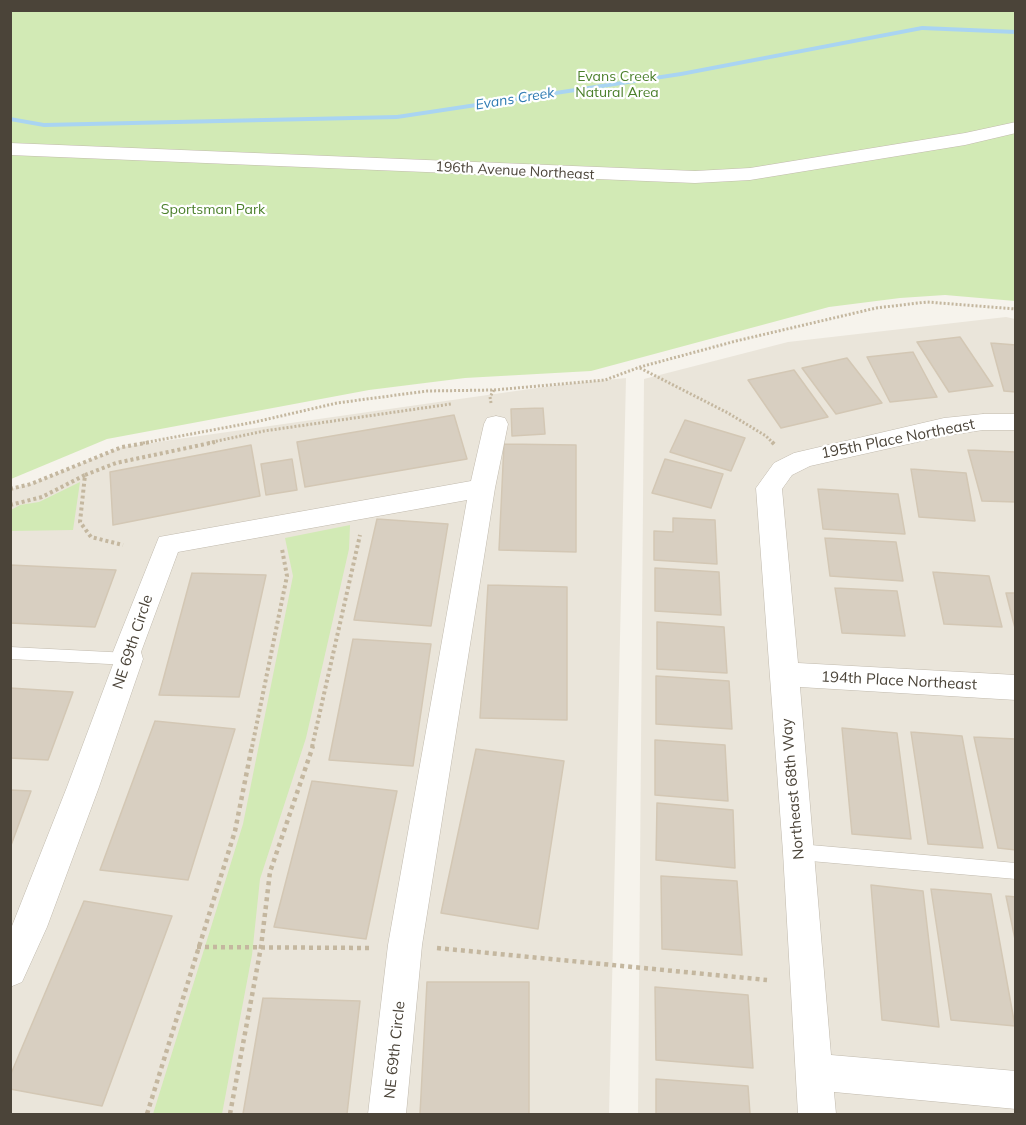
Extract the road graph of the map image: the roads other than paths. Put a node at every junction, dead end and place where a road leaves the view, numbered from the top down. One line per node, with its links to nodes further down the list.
1 (1016, 127): 2 (street, 196th Avenue Northeast)
2 (10, 149)
3 (1016, 422): 5 (street, 195th Place Northeast)
4 (496, 424): 6 (street, NE 69th Circle)
5 (779, 458): 9 (street, Northeast 68th Way)
6 (482, 488): 8 (street, NE 69th Circle); 17 (street, NE 69th Circle)
7 (10, 653): 8 (lane)
8 (129, 659): 13 (street, NE 69th Circle)
9 (783, 674): 10 (street, 194th Place Northeast); 11 (street, Northeast 68th Way)
10 (1016, 688)
11 (799, 852): 12 (lane); 15 (street, Northeast 68th Way)
12 (1016, 871)
13 (20, 926): 14 (street, NE 69th Circle)
14 (10, 970)
15 (813, 1072): 16 (street); 18 (street, Northeast 68th Way)
16 (1016, 1090)
17 (387, 1114)
18 (817, 1114)

